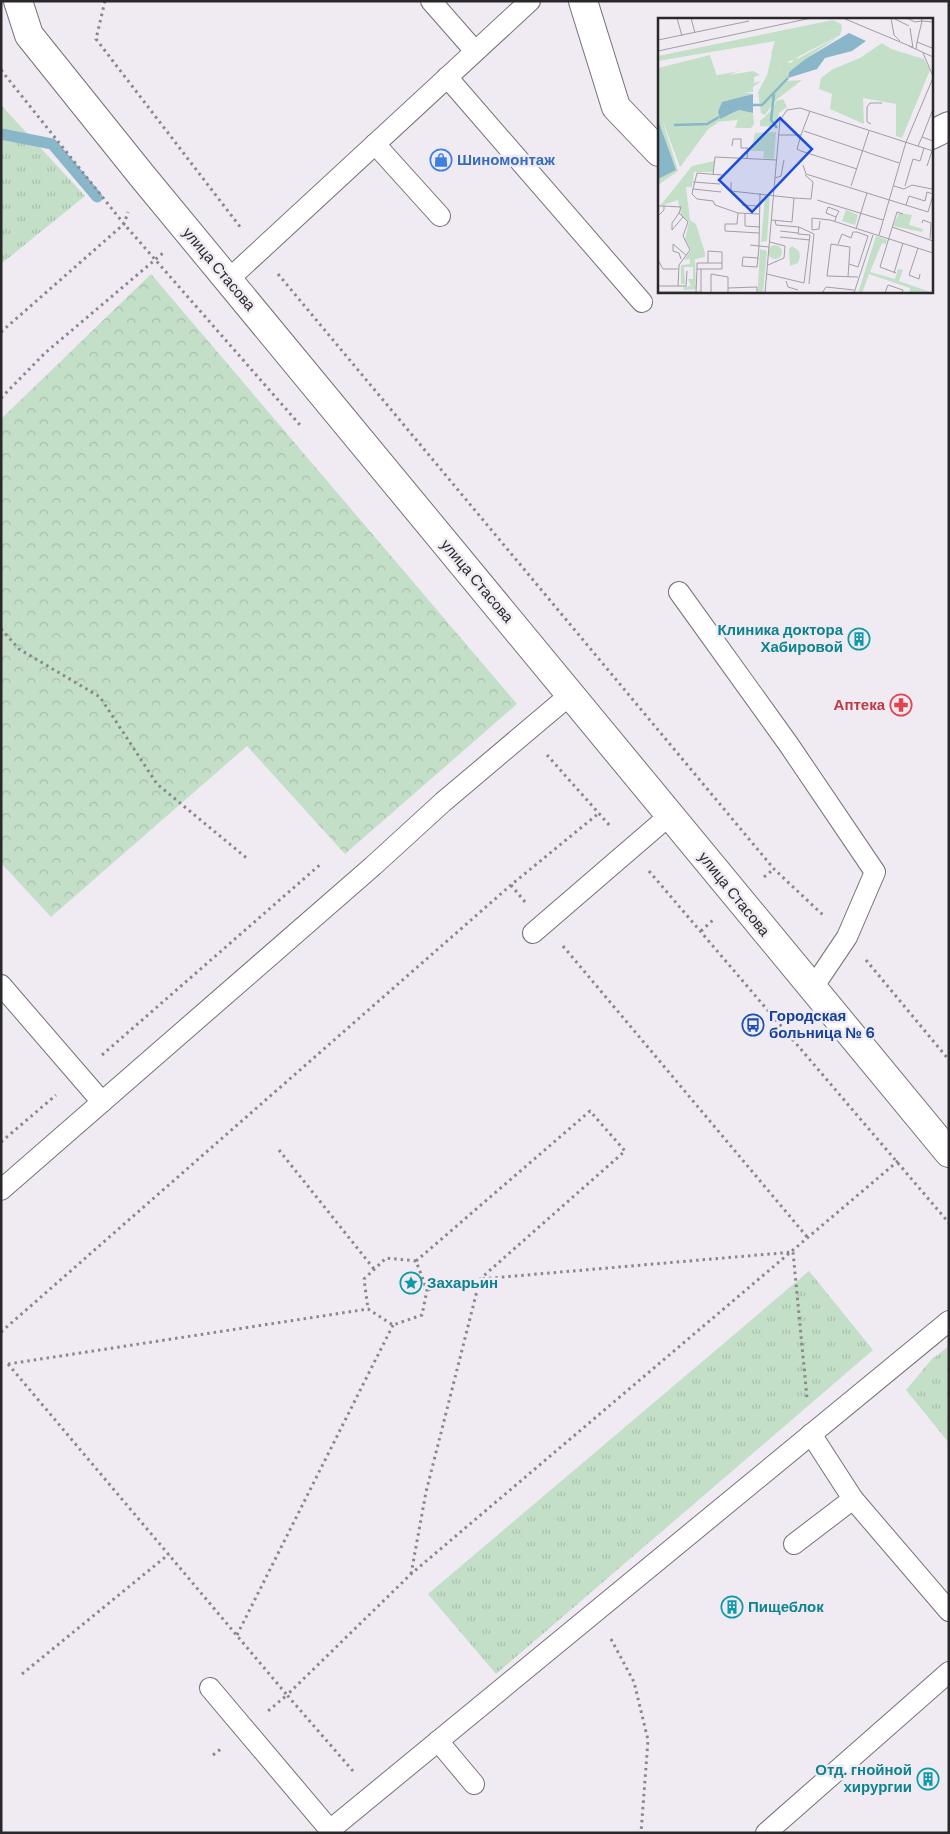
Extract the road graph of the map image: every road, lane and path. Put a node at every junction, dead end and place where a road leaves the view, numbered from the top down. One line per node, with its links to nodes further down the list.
1 (18, 1): 13 (main road, улица Стасова)
2 (105, 1): 17 (path)
3 (431, 1): 6 (lane)
4 (530, 1): 6 (lane)
5 (583, 1): 12 (main road)
6 (474, 50): 8 (lane)
7 (1, 70): 15 (path)
8 (447, 77): 11 (lane); 19 (lane)
9 (949, 126): 10 (main road)
10 (932, 134)
11 (375, 144): 14 (lane); 17 (lane)
12 (658, 151)
13 (143, 177): 15 (path); 16 (main road, улица Стасова)
14 (440, 216)
15 (124, 224): 20 (path)
16 (188, 231): 18 (main road, улица Стасова); 21 (path)
17 (259, 251): 18 (lane); 33 (path)
18 (228, 280): 24 (main road, улица Стасова)
19 (642, 302)
20 (1, 332)
21 (1, 398)
22 (679, 592): 33 (lane)
23 (1, 628): 29 (path)
24 (571, 694): 25 (lane); 27 (main road, улица Стасова)
25 (527, 732): 26 (path); 38 (lane)
26 (599, 813): 28 (path); 31 (path)
27 (670, 815): 28 (lane); 35 (main road, улица Стасова)
28 (630, 849): 32 (lane); 42 (path)
29 (249, 860)
30 (322, 863): 37 (path)
31 (511, 885): 32 (path); 54 (path)
32 (538, 928): 45 (path)
33 (847, 937): 35 (lane); 36 (path)
34 (1, 985): 37 (lane)
35 (812, 989): 41 (main road, улица Стасова)
36 (949, 1060)
37 (80, 1074): 38 (lane); 39 (path)
38 (102, 1102): 43 (lane)
39 (1, 1142)
40 (279, 1150): 48 (path)
41 (949, 1153)
42 (898, 1161): 44 (path); 45 (path)
43 (1, 1190)
44 (949, 1223)
45 (808, 1238): 46 (path)
46 (793, 1252): 49 (path); 55 (path); 59 (path)
47 (416, 1261): 48 (path); 49 (path); 50 (path)
48 (374, 1269): 51 (path)
49 (480, 1279): 50 (path); 59 (path)
50 (427, 1290): 53 (path)
51 (368, 1309): 53 (path); 58 (path)
52 (949, 1321): 55 (lane)
53 (393, 1325): 62 (path)
54 (1, 1332)
55 (811, 1434): 56 (lane); 60 (lane)
56 (853, 1499): 57 (lane); 61 (lane)
57 (794, 1544)
58 (169, 1554): 62 (path); 64 (path)
59 (411, 1574): 66 (path)
60 (596, 1611): 68 (lane); 72 (path)
61 (949, 1611)
62 (237, 1635): 66 (path)
63 (949, 1672): 73 (lane)
64 (22, 1674)
65 (210, 1688): 67 (lane)
66 (288, 1694): 67 (path); 71 (path)
67 (244, 1730): 69 (path); 71 (lane)
68 (438, 1741): 70 (lane); 71 (lane)
69 (213, 1755)
70 (474, 1784)
71 (373, 1795)
72 (641, 1833)
73 (766, 1833)

